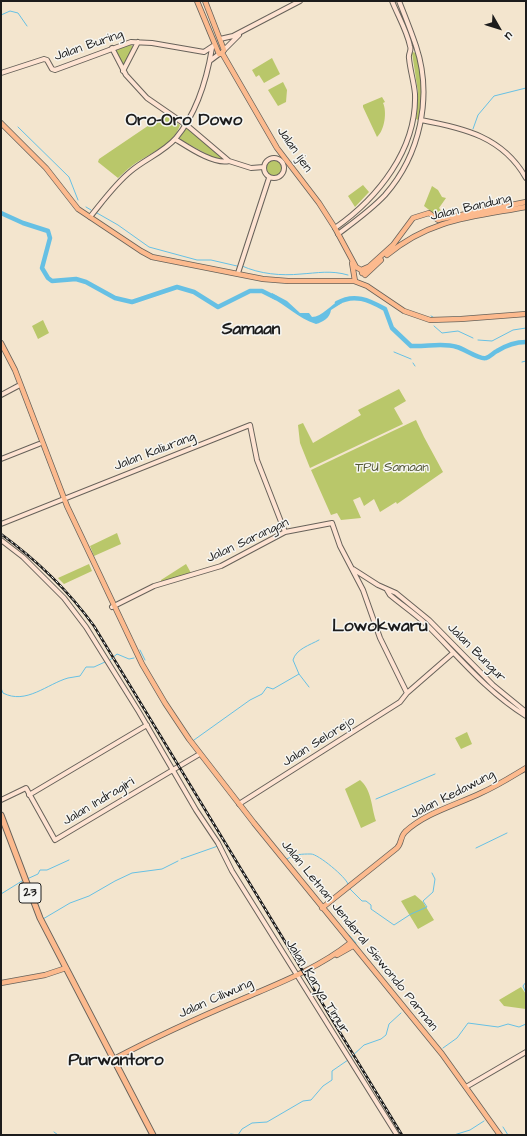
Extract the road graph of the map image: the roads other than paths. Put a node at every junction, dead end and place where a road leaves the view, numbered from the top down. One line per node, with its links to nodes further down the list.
1 (204, 1): 5 (main road); 7 (main road)
2 (300, 1): 6 (main road)
3 (392, 1): 12 (main road)
4 (399, 1): 11 (main road)
5 (197, 2): 9 (main road)
6 (244, 31): 7 (main road); 13 (main road)
7 (220, 39): 13 (main road)
8 (138, 42): 9 (main road, Jalan Buring); 10 (main road, Jalan Buring); 15 (main road)
9 (213, 44): 13 (main road); 14 (main road)
10 (112, 48): 15 (main road); 16 (main road, Jalan Buring)
11 (417, 49): 12 (main road); 17 (main road)
12 (410, 52): 31 (main road)
13 (222, 53): 14 (main road); 21 (main road, Jalan Ijen)
14 (211, 60): 19 (main road)
15 (122, 71): 19 (main road)
16 (1, 73)
17 (421, 120): 29 (main road); 33 (main road)
18 (1, 123): 34 (main road)
19 (185, 124): 20 (main road); 22 (main road)
20 (175, 139): 22 (main road); 34 (main road)
21 (277, 148): 23 (main road); 24 (main road, Jalan Ijen)
22 (229, 161): 25 (main road)
23 (282, 162): 24 (main road); 25 (main road); 27 (main road)
24 (291, 167): 26 (main road, Jalan Ijen)
25 (264, 168): 28 (main road)
26 (297, 175): 27 (main road); 37 (main road, Jalan Ijen)
27 (280, 176): 28 (main road)
28 (270, 178): 42 (main road)
29 (526, 178)
30 (526, 202): 35 (main road, Jalan Bandung)
31 (364, 203): 33 (main road); 37 (main road)
32 (526, 207): 36 (main road, Jalan Bandung)
33 (369, 209): 38 (main road)
34 (90, 217): 42 (main road)
35 (438, 220): 36 (main road); 40 (main road, Jalan Bandung)
36 (435, 226): 43 (main road, Jalan Bandung)
37 (335, 228): 38 (main road, Jalan Ijen)
38 (338, 234): 39 (main road, Jalan Ijen)
39 (350, 258): 40 (main road, Jalan Ijen); 41 (main road, Jalan Ijen)
40 (368, 268): 43 (main road, Jalan Bandung)
41 (354, 271): 43 (main road); 44 (main road, Jalan Ijen)
42 (238, 273): 44 (main road)
43 (364, 274): 44 (main road)
44 (358, 282): 45 (main road)
45 (526, 314)
46 (1, 341): 50 (main road)
47 (1, 348): 48 (main road)
48 (19, 388): 49 (main road); 50 (main road)
49 (1, 395)
50 (35, 429): 51 (main road); 53 (main road)
51 (39, 444): 52 (main road); 53 (main road)
52 (1, 459)
53 (64, 499): 54 (main road, Jalan Kaliurang); 55 (main road, Jalan Kaliurang); 58 (main road); 58 (main road)
54 (1, 524)
55 (285, 532): 57 (main road, Jalan Sarangan); 60 (main road, Jalan Sarangan)
56 (1, 540): 68 (main road, Jalan Karya Timur)
57 (353, 568): 59 (main road, Jalan Bungur); 64 (main road)
58 (99, 574): 60 (main road, Jalan Letnan Jenderal Siswondo Parman)
59 (387, 590): 61 (main road, Jalan Bungur); 62 (main road)
60 (112, 605): 69 (main road, Jalan Letnan Jenderal Siswondo Parman)
61 (429, 620): 62 (main road); 65 (main road, Jalan Bungur)
62 (425, 624): 63 (main road)
63 (453, 653): 64 (main road, Jalan Selorejo); 65 (main road)
64 (407, 693): 75 (main road, Jalan Selorejo)
65 (501, 694): 66 (main road, Jalan Bungur); 67 (main road)
66 (526, 712)
67 (526, 716)
68 (147, 725): 71 (main road, Jalan Karya Timur); 73 (main road)
69 (198, 753): 71 (main road, Jalan Indragiri); 72 (main road, Jalan Letnan Jenderal Siswondo Parman)
70 (526, 768): 77 (main road, Jalan Kedawung)
71 (172, 769): 73 (main road, Jalan Indragiri); 80 (main road, Jalan Karya Timur)
72 (222, 784): 75 (main road, Jalan Letnan Jenderal Siswondo Parman); 78 (main road, Jalan Letnan Jenderal Siswondo Parman)
73 (29, 795): 74 (main road)
74 (1, 800)
75 (239, 804): 77 (main road, Jalan Letnan Jenderal Siswondo Parman)
76 (1, 815): 79 (highway, 23)
77 (322, 908): 78 (main road, Jalan Letnan Jenderal Siswondo Parman)
78 (350, 945): 80 (main road, Jalan Ciliwung); 82 (main road, Jalan Letnan Jenderal Siswondo Parman)
79 (66, 968): 81 (main road); 84 (highway, 23)
80 (297, 974): 84 (main road, Jalan Ciliwung); 87 (main road, Jalan Karya Timur)
81 (1, 982)
82 (427, 1039): 85 (main road, Jalan Letnan Jenderal Siswondo Parman); 88 (main road, Jalan Letnan Jenderal Siswondo Parman)
83 (526, 1052): 85 (main road)
84 (114, 1059): 86 (highway, 23)
85 (466, 1087): 89 (main road, Jalan Letnan Jenderal Siswondo Parman)
86 (153, 1135)
87 (397, 1135)
88 (496, 1135)
89 (500, 1135)

